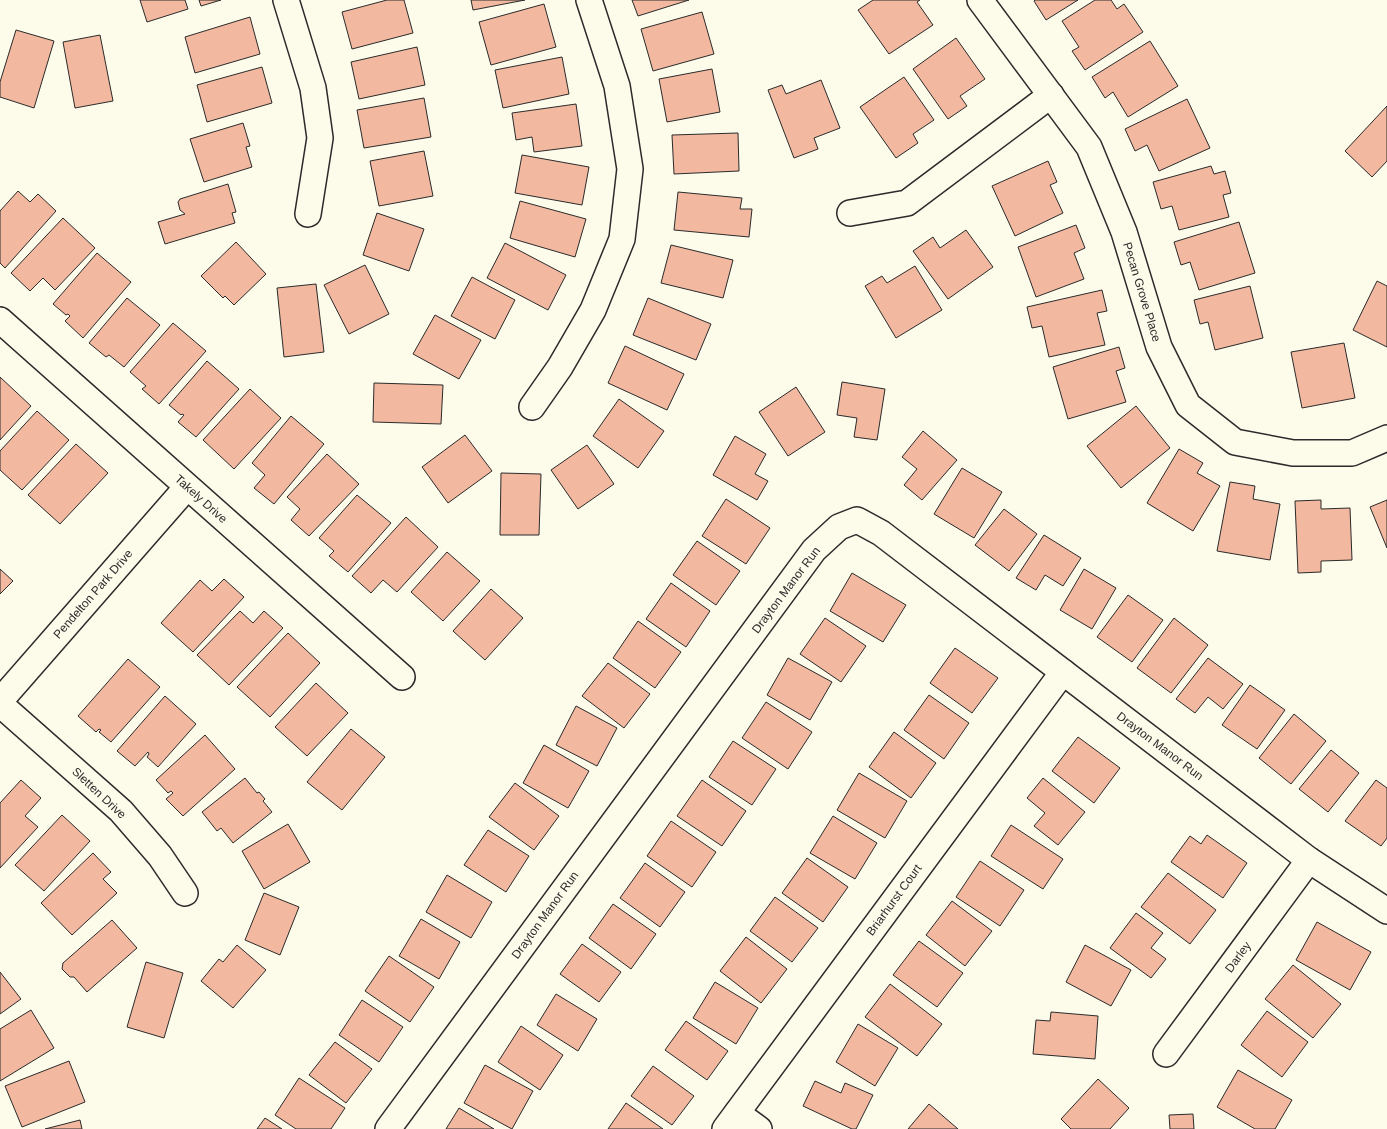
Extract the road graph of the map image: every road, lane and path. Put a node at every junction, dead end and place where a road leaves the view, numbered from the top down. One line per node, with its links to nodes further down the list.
1 (286, 0): 6 (street)
2 (589, 0): 8 (street)
3 (980, 0): 4 (street, Pecan Grove Place)
4 (1051, 95): 5 (street); 9 (street, Pecan Grove Place)
5 (850, 213)
6 (308, 214)
7 (0, 320): 10 (street, Takely Drive)
8 (532, 407)
9 (1387, 438)
10 (187, 487): 12 (street, Takely Drive); 13 (street, Pendelton Park Drive)
11 (1063, 672): 14 (street, Drayton Manor Run); 18 (street, Briarhurst Court); 19 (street, Drayton Manor Run)
12 (402, 677)
13 (0, 702): 15 (street, Sletten Drive)
14 (1309, 860): 16 (street, Drayton Manor Run); 17 (street, Darley)
15 (185, 893)
16 (1387, 911)
17 (1166, 1054)
18 (731, 1121): 20 (street)
19 (388, 1129)
20 (759, 1129)

